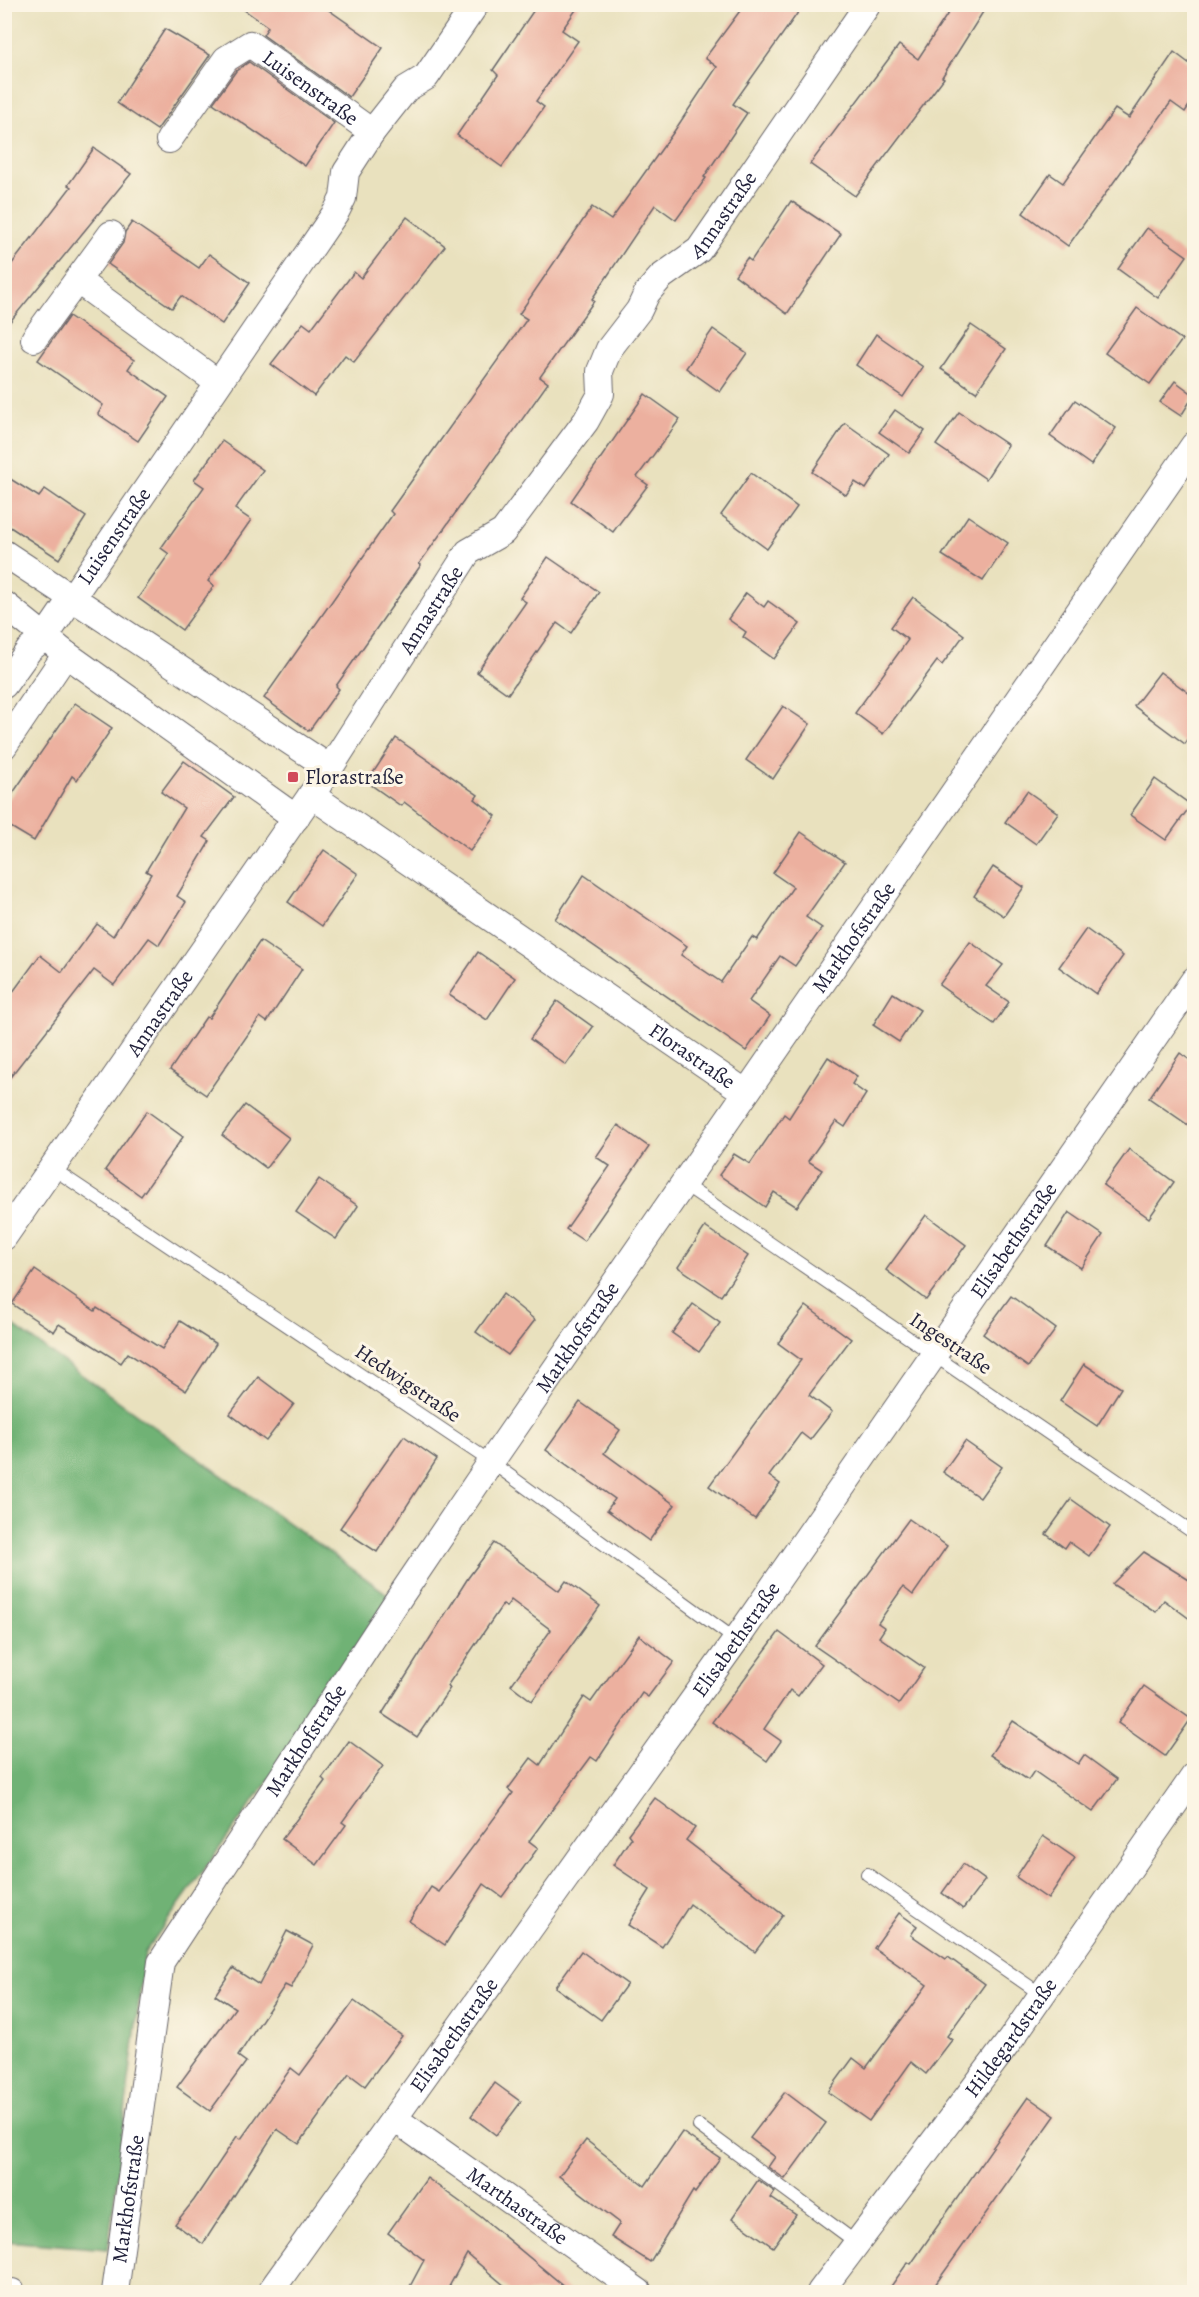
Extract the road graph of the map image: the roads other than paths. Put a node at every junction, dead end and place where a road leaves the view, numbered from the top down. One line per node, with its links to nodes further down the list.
1 (476, 4): 3 (street, Luisenstraße)
2 (868, 4): 17 (street, Annastraße)
3 (372, 132): 4 (street, Luisenstraße); 8 (street, Luisenstraße)
4 (169, 140)
5 (111, 234): 6 (street)
6 (78, 281): 7 (street); 8 (street)
7 (34, 339)
8 (217, 382): 11 (street, Luisenstraße)
9 (1194, 445): 21 (street, Markhofstraße)
10 (4, 553): 11 (street)
11 (72, 596): 13 (street, Luisenstraße); 17 (street)
12 (4, 604): 13 (street)
13 (45, 637): 14 (street); 15 (street, Luisenstraße)
14 (66, 654): 16 (street); 19 (street)
15 (4, 685)
16 (4, 746)
17 (330, 768): 18 (street, Annastraße)
18 (311, 795): 19 (street, Annastraße); 21 (street, Florastraße)
19 (296, 818): 22 (street, Annastraße)
20 (1194, 980): 25 (street, Elisabethstraße)
21 (745, 1092): 23 (street, Markhofstraße)
22 (52, 1168): 24 (street, Annastraße); 26 (lane, Hedwigstraße)
23 (685, 1185): 25 (lane, Ingestraße); 26 (street, Markhofstraße)
24 (4, 1237)
25 (933, 1355): 27 (lane, Ingestraße); 28 (street, Elisabethstraße)
26 (491, 1462): 28 (lane, Hedwigstraße); 37 (street, Markhofstraße)
27 (1194, 1533)
28 (736, 1640): 32 (street, Elisabethstraße)
29 (1194, 1776): 31 (street, Hildegardstraße)
30 (867, 1874): 31 (lane)
31 (1042, 1995): 34 (street, Hildegardstraße)
32 (395, 2119): 38 (street, Elisabethstraße); 39 (street, Marthastraße)
33 (699, 2126): 34 (lane)
34 (857, 2243): 40 (street, Hildegardstraße)
35 (4, 2292): 36 (street)
36 (12, 2292)
37 (115, 2292)
38 (270, 2292)
39 (639, 2292)
40 (820, 2292)

